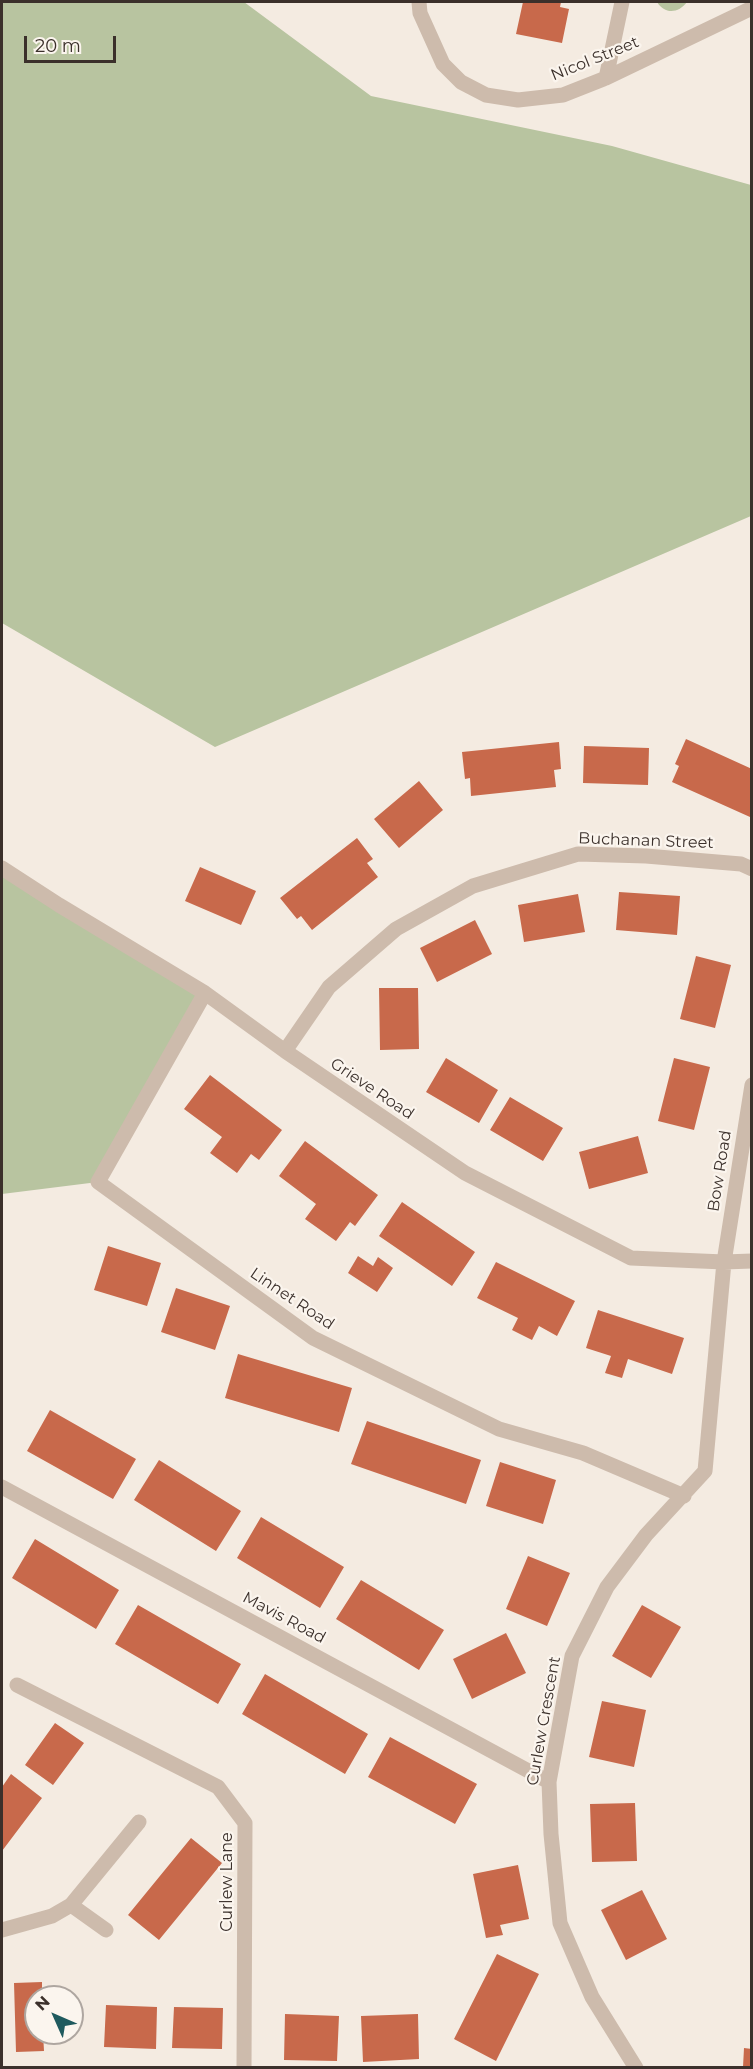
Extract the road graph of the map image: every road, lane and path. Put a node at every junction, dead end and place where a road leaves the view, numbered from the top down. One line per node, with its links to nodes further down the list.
1 (419, 2): 4 (street, Nicol Street)
2 (622, 2): 4 (street)
3 (752, 8): 4 (street, Nicol Street)
4 (606, 78)
5 (2, 868): 7 (street, Grieve Road)
6 (752, 869): 8 (street, Buchanan Street)
7 (205, 993): 8 (street, Grieve Road); 13 (street, Linnet Road)
8 (285, 1051): 10 (street, Grieve Road)
9 (752, 1085): 10 (street, Bow Road)
10 (724, 1262): 11 (street, Grieve Road); 13 (street, Curlew Crescent)
11 (752, 1262)
12 (2, 1487): 15 (street, Mavis Road)
13 (684, 1496): 15 (street, Curlew Crescent)
14 (17, 1684): 20 (street, Curlew Lane)
15 (549, 1782): 21 (street, Curlew Crescent)
16 (139, 1822): 17 (street)
17 (71, 1905): 18 (street); 19 (street)
18 (2, 1930)
19 (106, 1930)
20 (244, 2067)
21 (636, 2067)

